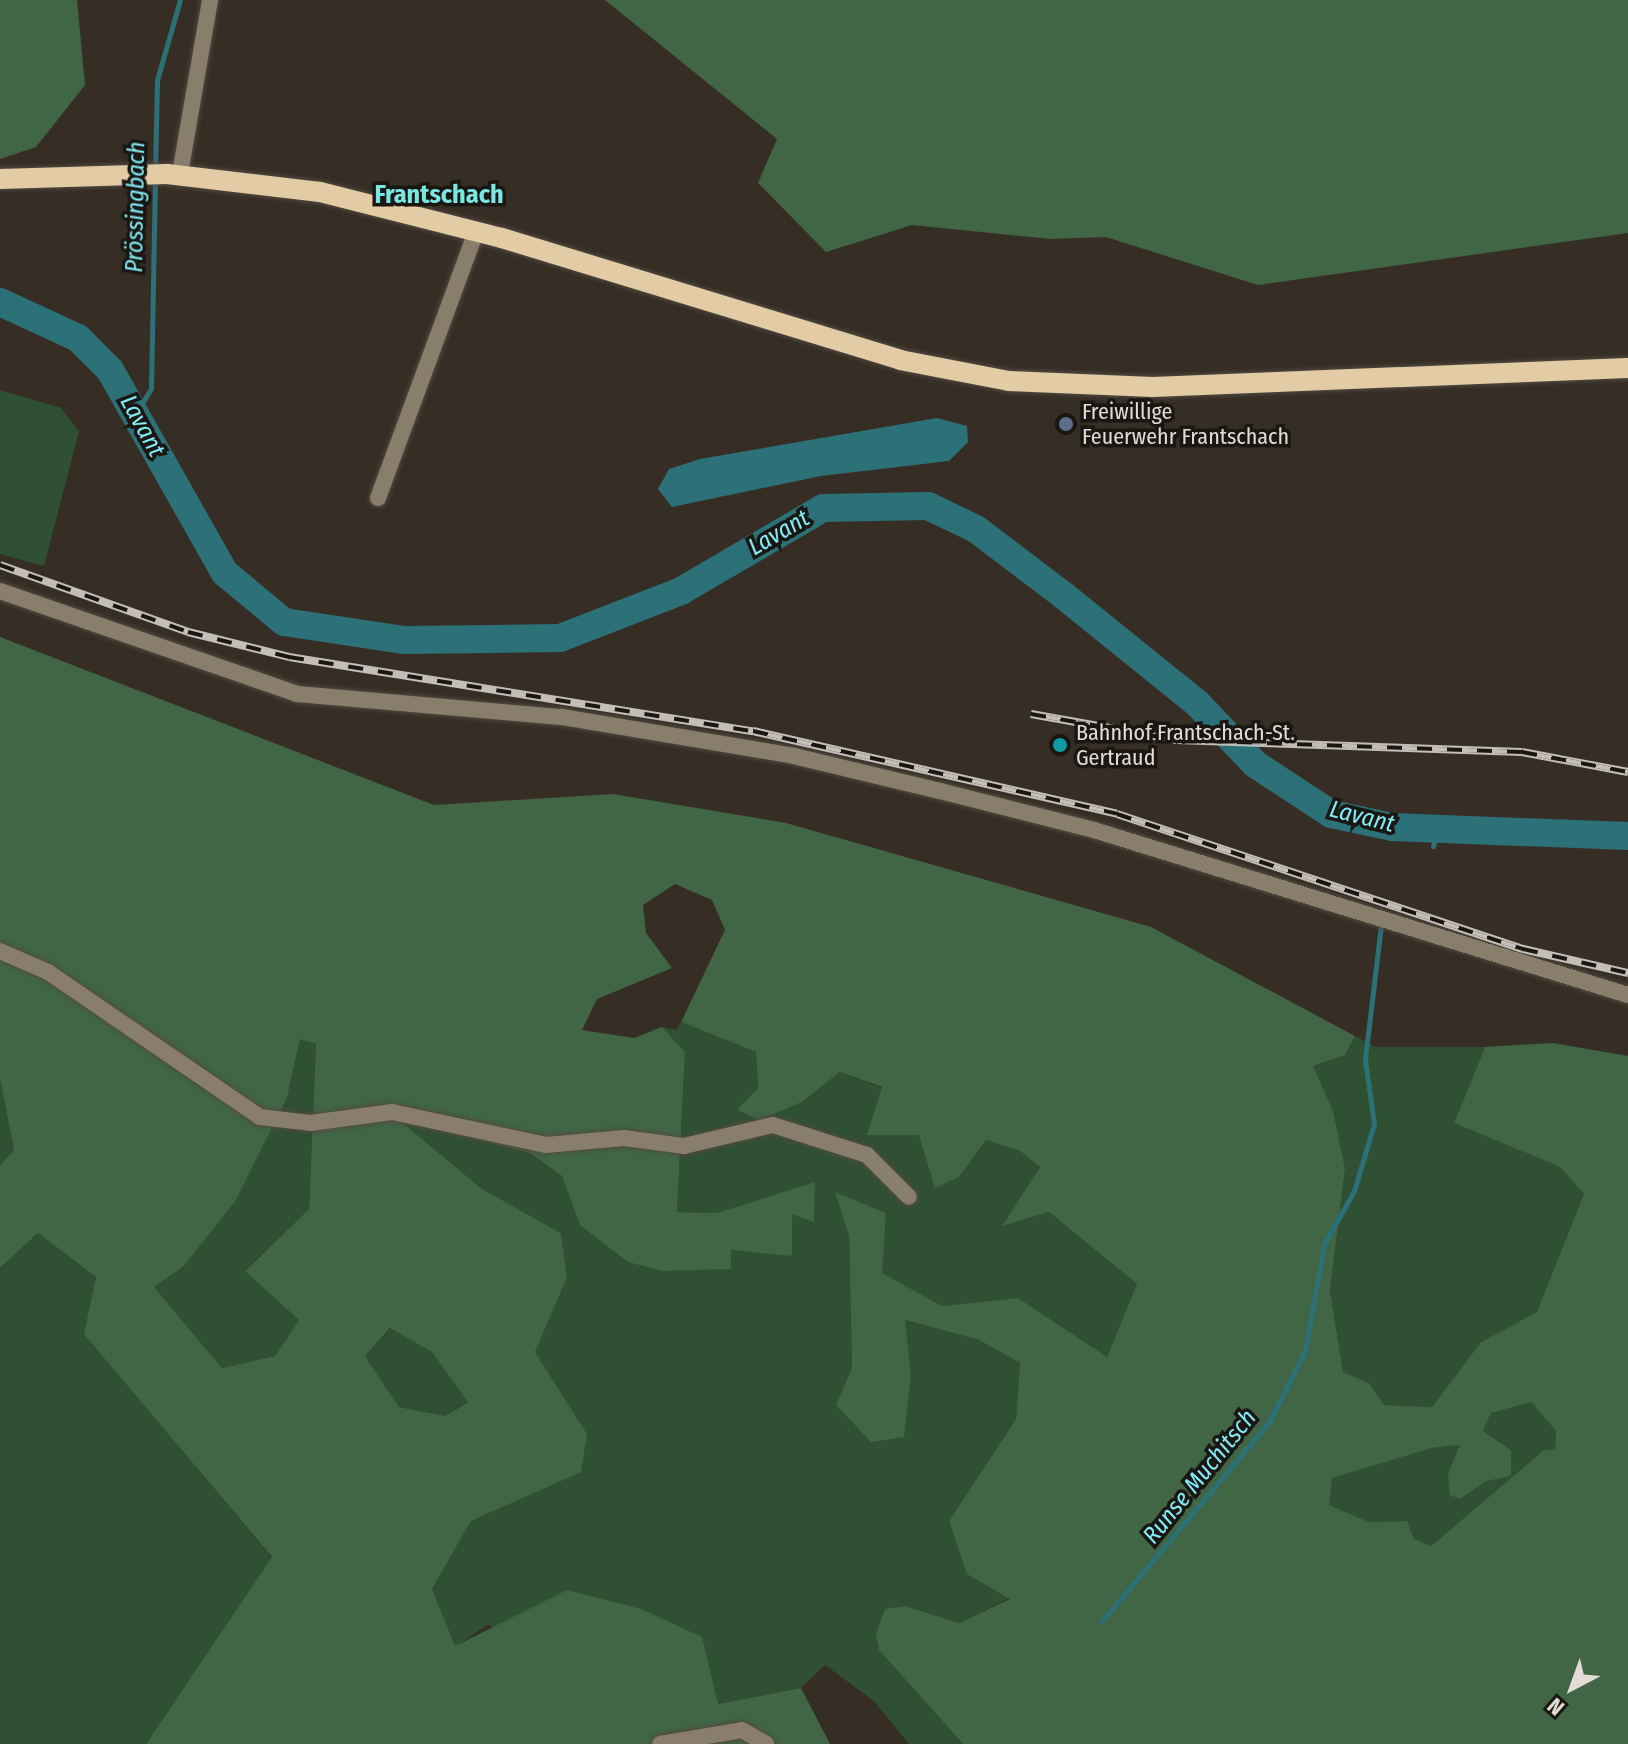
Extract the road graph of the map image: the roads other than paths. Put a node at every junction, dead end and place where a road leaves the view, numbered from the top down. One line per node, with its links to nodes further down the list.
1 (210, 0): 2 (street)
2 (173, 174): 3 (main road); 4 (main road)
3 (0, 179)
4 (476, 231): 5 (main road); 6 (street)
5 (1628, 368)
6 (378, 498)
7 (0, 591): 9 (street)
8 (0, 951): 10 (street)
9 (1628, 995)
10 (909, 1197)
11 (660, 1744): 12 (street)
12 (766, 1744)

